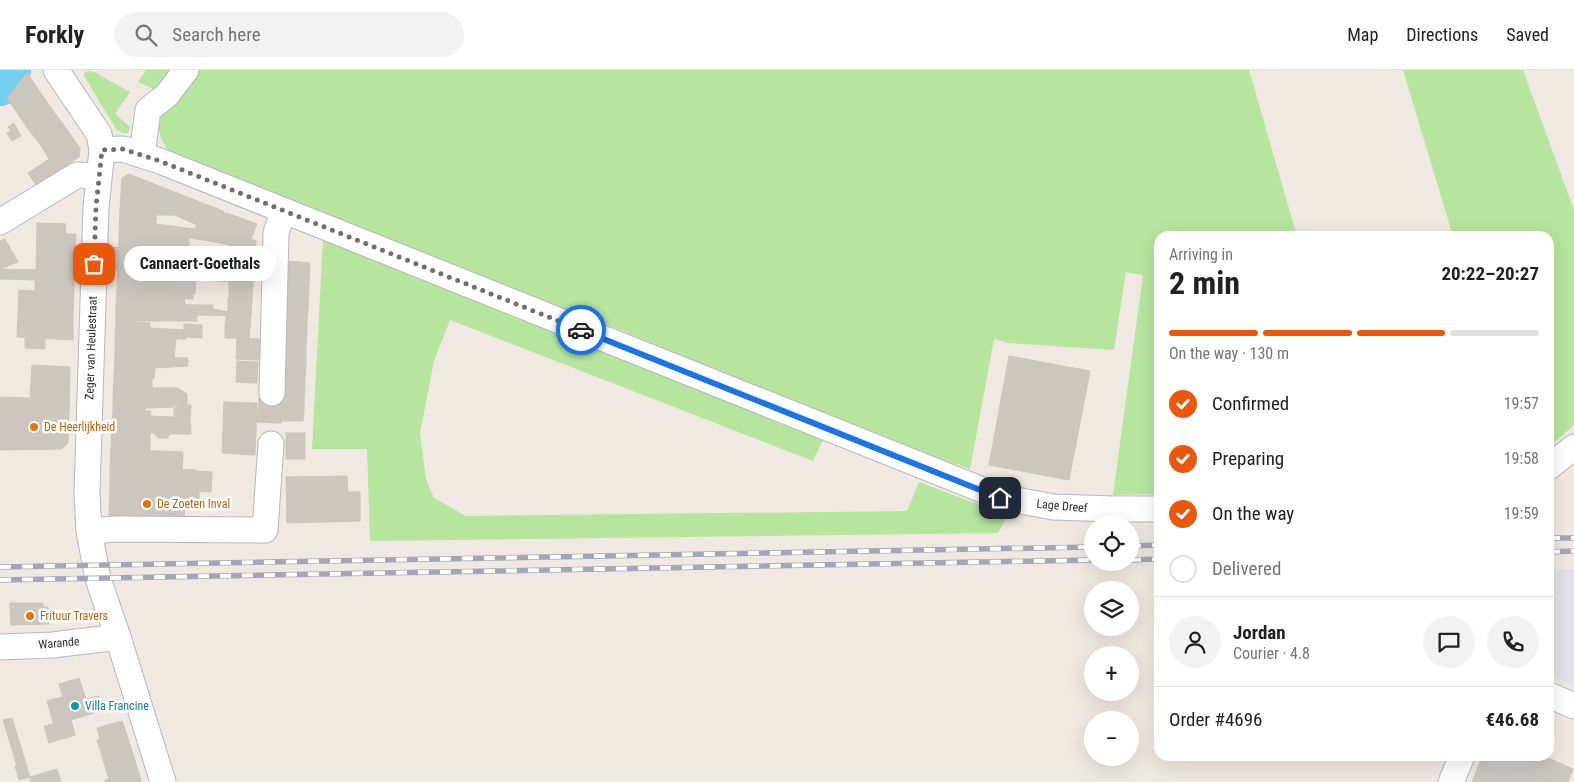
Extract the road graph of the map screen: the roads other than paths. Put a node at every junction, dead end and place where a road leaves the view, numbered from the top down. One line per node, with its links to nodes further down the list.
1 (56, 70): 3 (street, Zeger van Heulestraat)
2 (186, 70): 4 (street)
3 (102, 150): 4 (street, Lage Dreef); 5 (street, Zeger van Heulestraat)
4 (142, 155): 6 (street, Lage Dreef)
5 (98, 176): 7 (street); 13 (street, Zeger van Heulestraat)
6 (282, 211): 8 (street); 12 (street, Lage Dreef)
7 (0, 222)
8 (272, 393)
9 (270, 444): 13 (street)
10 (1574, 447): 11 (street)
11 (1554, 463)
12 (1154, 509)
13 (89, 531): 14 (street, Zeger van Heulestraat)
14 (118, 637): 15 (street, Warande); 19 (street, Zeger van Heulestraat)
15 (0, 647)
16 (1554, 697): 17 (street)
17 (1574, 706)
18 (1460, 761): 20 (street)
19 (163, 782)
20 (1451, 782)

